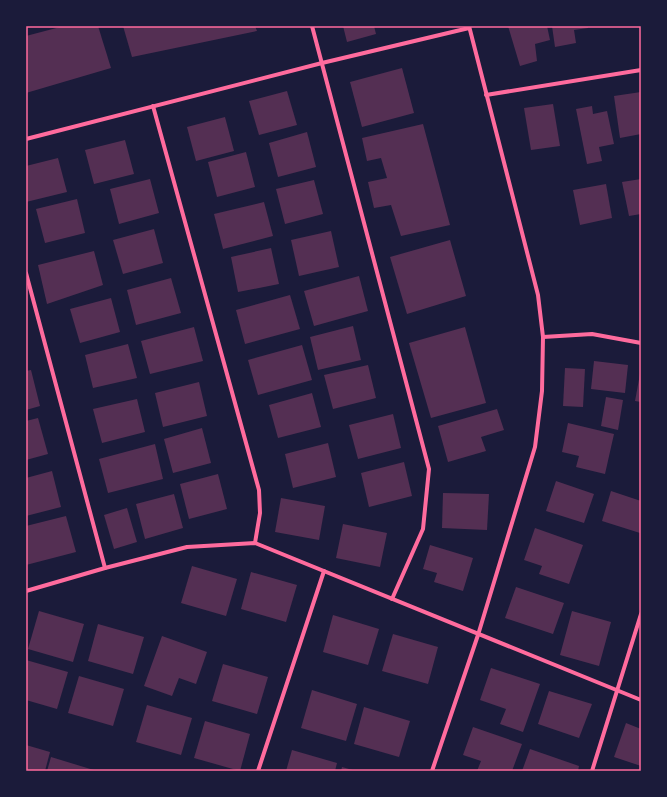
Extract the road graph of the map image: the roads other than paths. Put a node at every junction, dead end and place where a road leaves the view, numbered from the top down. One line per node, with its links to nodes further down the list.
1 (312, 26): 3 (street)
2 (469, 27): 3 (street); 5 (street)
3 (322, 63): 6 (street); 15 (street)
4 (641, 70): 5 (street)
5 (486, 95): 9 (street)
6 (153, 106): 7 (street); 11 (street)
7 (26, 139)
8 (26, 273): 12 (street)
9 (543, 337): 10 (street); 17 (street)
10 (641, 343)
11 (255, 543): 12 (street); 13 (street)
12 (105, 568): 14 (street)
13 (324, 571): 15 (street); 20 (street)
14 (26, 591)
15 (392, 599): 17 (street)
16 (641, 614): 18 (street)
17 (478, 635): 18 (street); 21 (street)
18 (619, 690): 19 (street); 22 (street)
19 (641, 700)
20 (258, 771)
21 (432, 771)
22 (592, 771)

